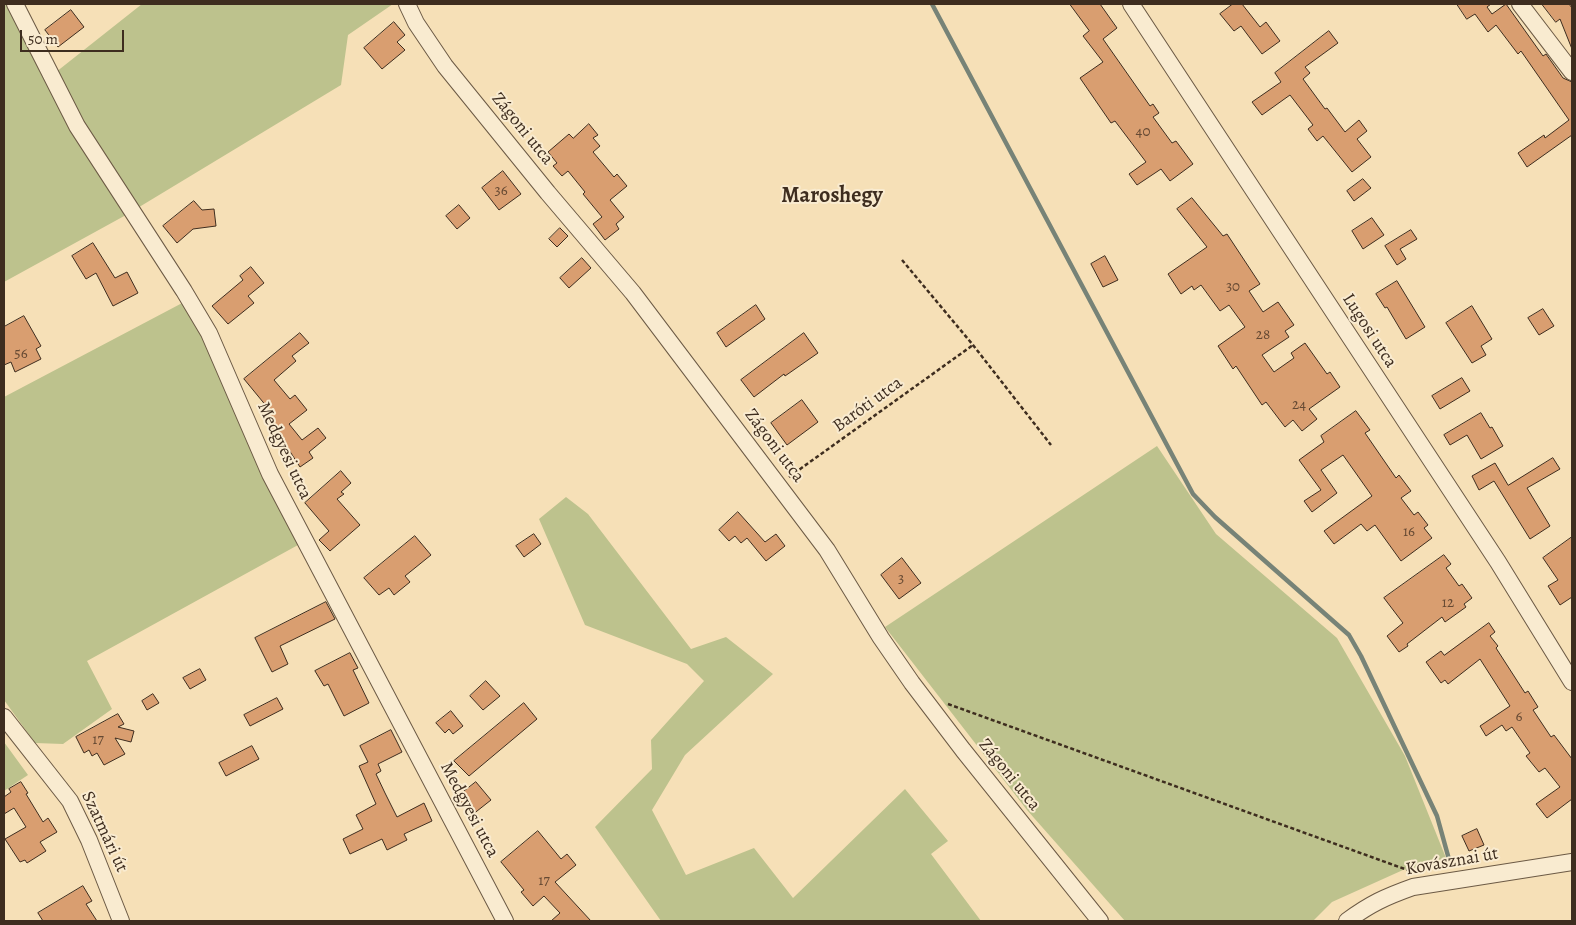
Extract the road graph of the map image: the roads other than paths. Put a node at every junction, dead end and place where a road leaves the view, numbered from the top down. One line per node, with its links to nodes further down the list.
1 (15, 4): 10 (street, Medgyesi utca)
2 (406, 4): 11 (street, Zágoni utca)
3 (1131, 4): 6 (street, Lugosi utca)
4 (1520, 4): 5 (street)
5 (1572, 72)
6 (1572, 682)
7 (4, 717): 9 (street, Szatmári út)
8 (1572, 862): 12 (street, Kovásznai út)
9 (121, 921)
10 (505, 921)
11 (1100, 921)
12 (1347, 921)

